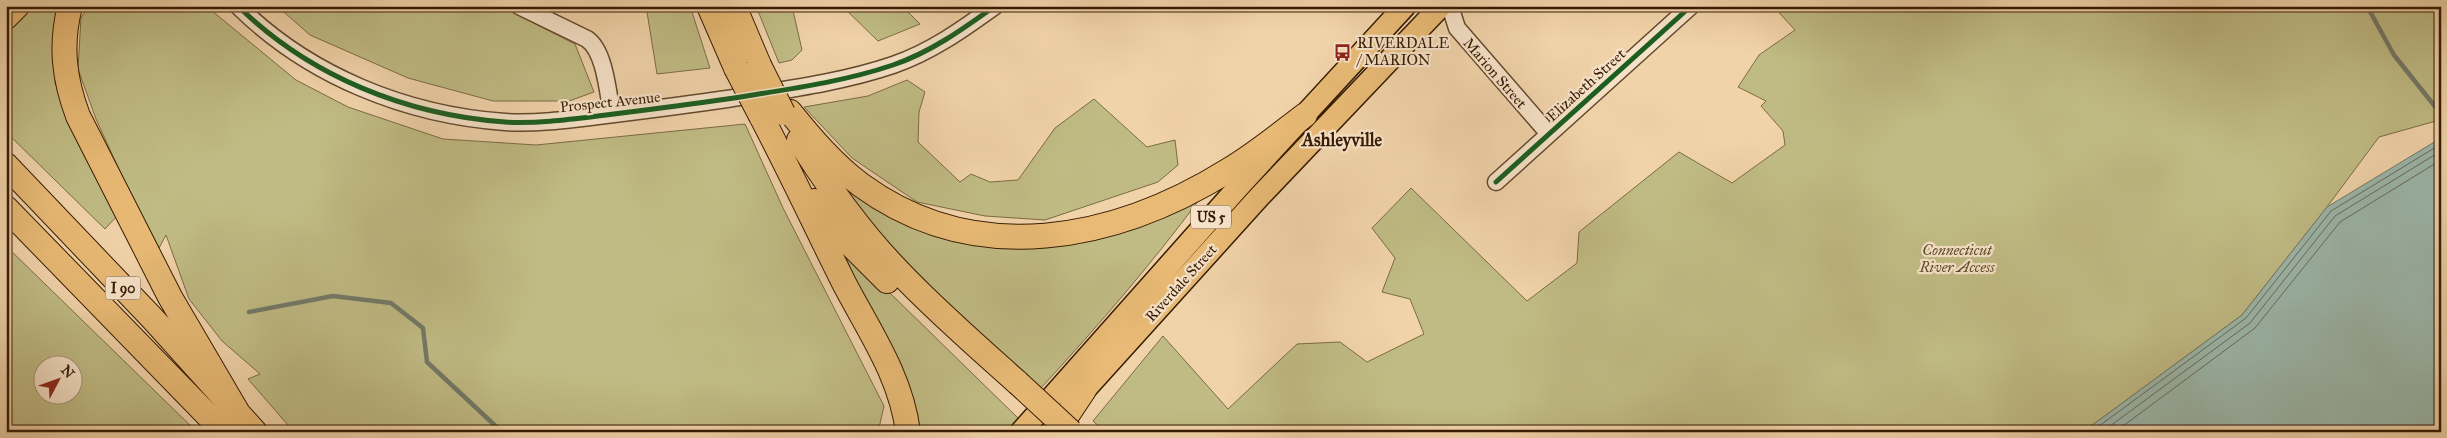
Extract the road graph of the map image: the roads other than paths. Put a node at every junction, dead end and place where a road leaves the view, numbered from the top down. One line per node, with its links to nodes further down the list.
1 (17, 6): 12 (highway)
2 (70, 6): 26 (highway)
3 (238, 6): 14 (street, Prospect Avenue)
4 (519, 6): 14 (street)
5 (709, 6): 13 (highway)
6 (734, 6): 13 (highway)
7 (995, 6): 14 (street, Prospect Avenue)
8 (1405, 6): 16 (main road, Riverdale Street / US 5)
9 (1441, 6): 25 (main road, Riverdale Street / US 5)
10 (1450, 6): 17 (street, Marion Street)
11 (1691, 6): 17 (street, Elizabeth Street)
12 (6, 17)
13 (754, 72): 15 (highway, bridge); 15 (highway, bridge)
14 (612, 114)
15 (778, 114): 16 (highway); 18 (highway); 24 (highway)
16 (1305, 114): 30 (main road, Riverdale Street / US 5)
17 (1549, 134): 20 (street, Elizabeth Street)
18 (780, 152): 24 (highway); 29 (highway)
19 (6, 165): 26 (highway, I 90)
20 (1496, 182)
21 (6, 208): 23 (highway, I 90)
22 (6, 224): 23 (highway)
23 (167, 372): 27 (highway, I 90)
24 (1013, 388): 31 (highway); 33 (highway, bridge)
25 (1084, 390): 31 (main road, Riverdale Street / US 5); 32 (highway)
26 (238, 413): 28 (highway, I 90)
27 (224, 432)
28 (255, 432)
29 (908, 432)
30 (1021, 432)
31 (1048, 432)
32 (1056, 432)
33 (1071, 432)

